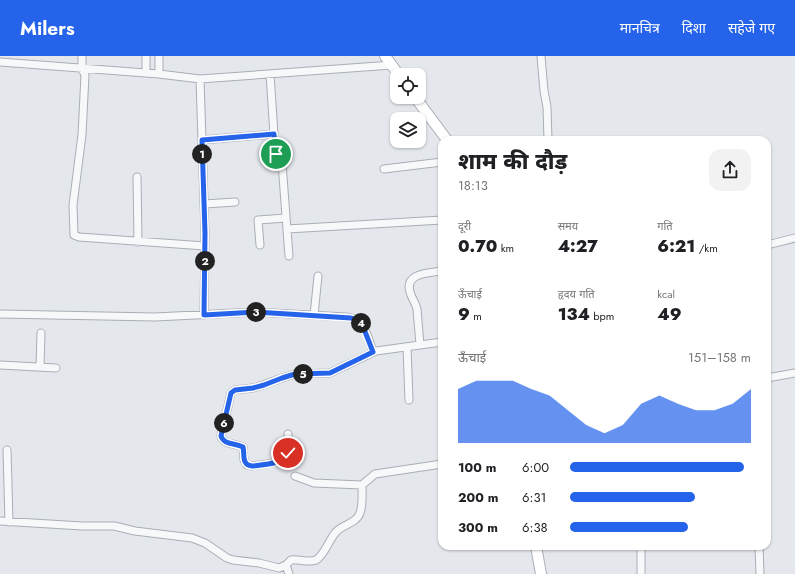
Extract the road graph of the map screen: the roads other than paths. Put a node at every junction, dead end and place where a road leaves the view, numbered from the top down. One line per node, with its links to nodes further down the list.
1 (82, 56): 9 (street)
2 (146, 56): 10 (street)
3 (159, 56): 11 (street)
4 (385, 56): 7 (street)
5 (542, 56): 17 (street)
6 (0, 62): 9 (street)
7 (392, 65): 8 (street); 12 (street)
8 (394, 68)
9 (82, 69): 10 (street); 28 (street)
10 (146, 73): 11 (street)
11 (159, 74): 13 (street)
12 (270, 74): 13 (street); 15 (street)
13 (200, 79): 18 (street)
14 (420, 104): 16 (street)
15 (274, 134): 18 (street); 24 (street)
16 (444, 136)
17 (548, 136)
18 (202, 140): 23 (street)
19 (438, 162): 20 (street)
20 (384, 169)
21 (137, 177): 28 (street)
22 (236, 202): 23 (street)
23 (204, 204): 30 (street)
24 (286, 218): 26 (street); 31 (street)
25 (438, 220): 26 (street)
26 (287, 229): 32 (street)
27 (795, 238): 29 (street)
28 (138, 242): 30 (street)
29 (771, 244)
30 (205, 246): 36 (street)
31 (260, 246)
32 (289, 256)
33 (438, 272): 40 (street)
34 (318, 276): 37 (street)
35 (0, 314): 36 (street)
36 (204, 315): 37 (street)
37 (314, 315): 42 (street)
38 (41, 333): 44 (street)
39 (438, 343): 40 (street)
40 (420, 345): 41 (street)
41 (407, 347): 42 (street); 48 (street)
42 (373, 352): 49 (street)
43 (0, 364): 44 (street)
44 (40, 367): 45 (street)
45 (56, 368)
46 (795, 373): 47 (street)
47 (771, 377)
48 (409, 400)
49 (288, 434)
50 (7, 450): 55 (street)
51 (438, 465): 53 (street)
52 (295, 476): 53 (street)
53 (362, 485): 59 (street)
54 (0, 521): 55 (street)
55 (9, 522): 59 (street)
56 (537, 550): 61 (street)
57 (642, 550): 62 (street)
58 (759, 550): 63 (street)
59 (286, 565): 60 (street)
60 (289, 574)
61 (541, 574)
62 (641, 574)
63 (760, 574)

